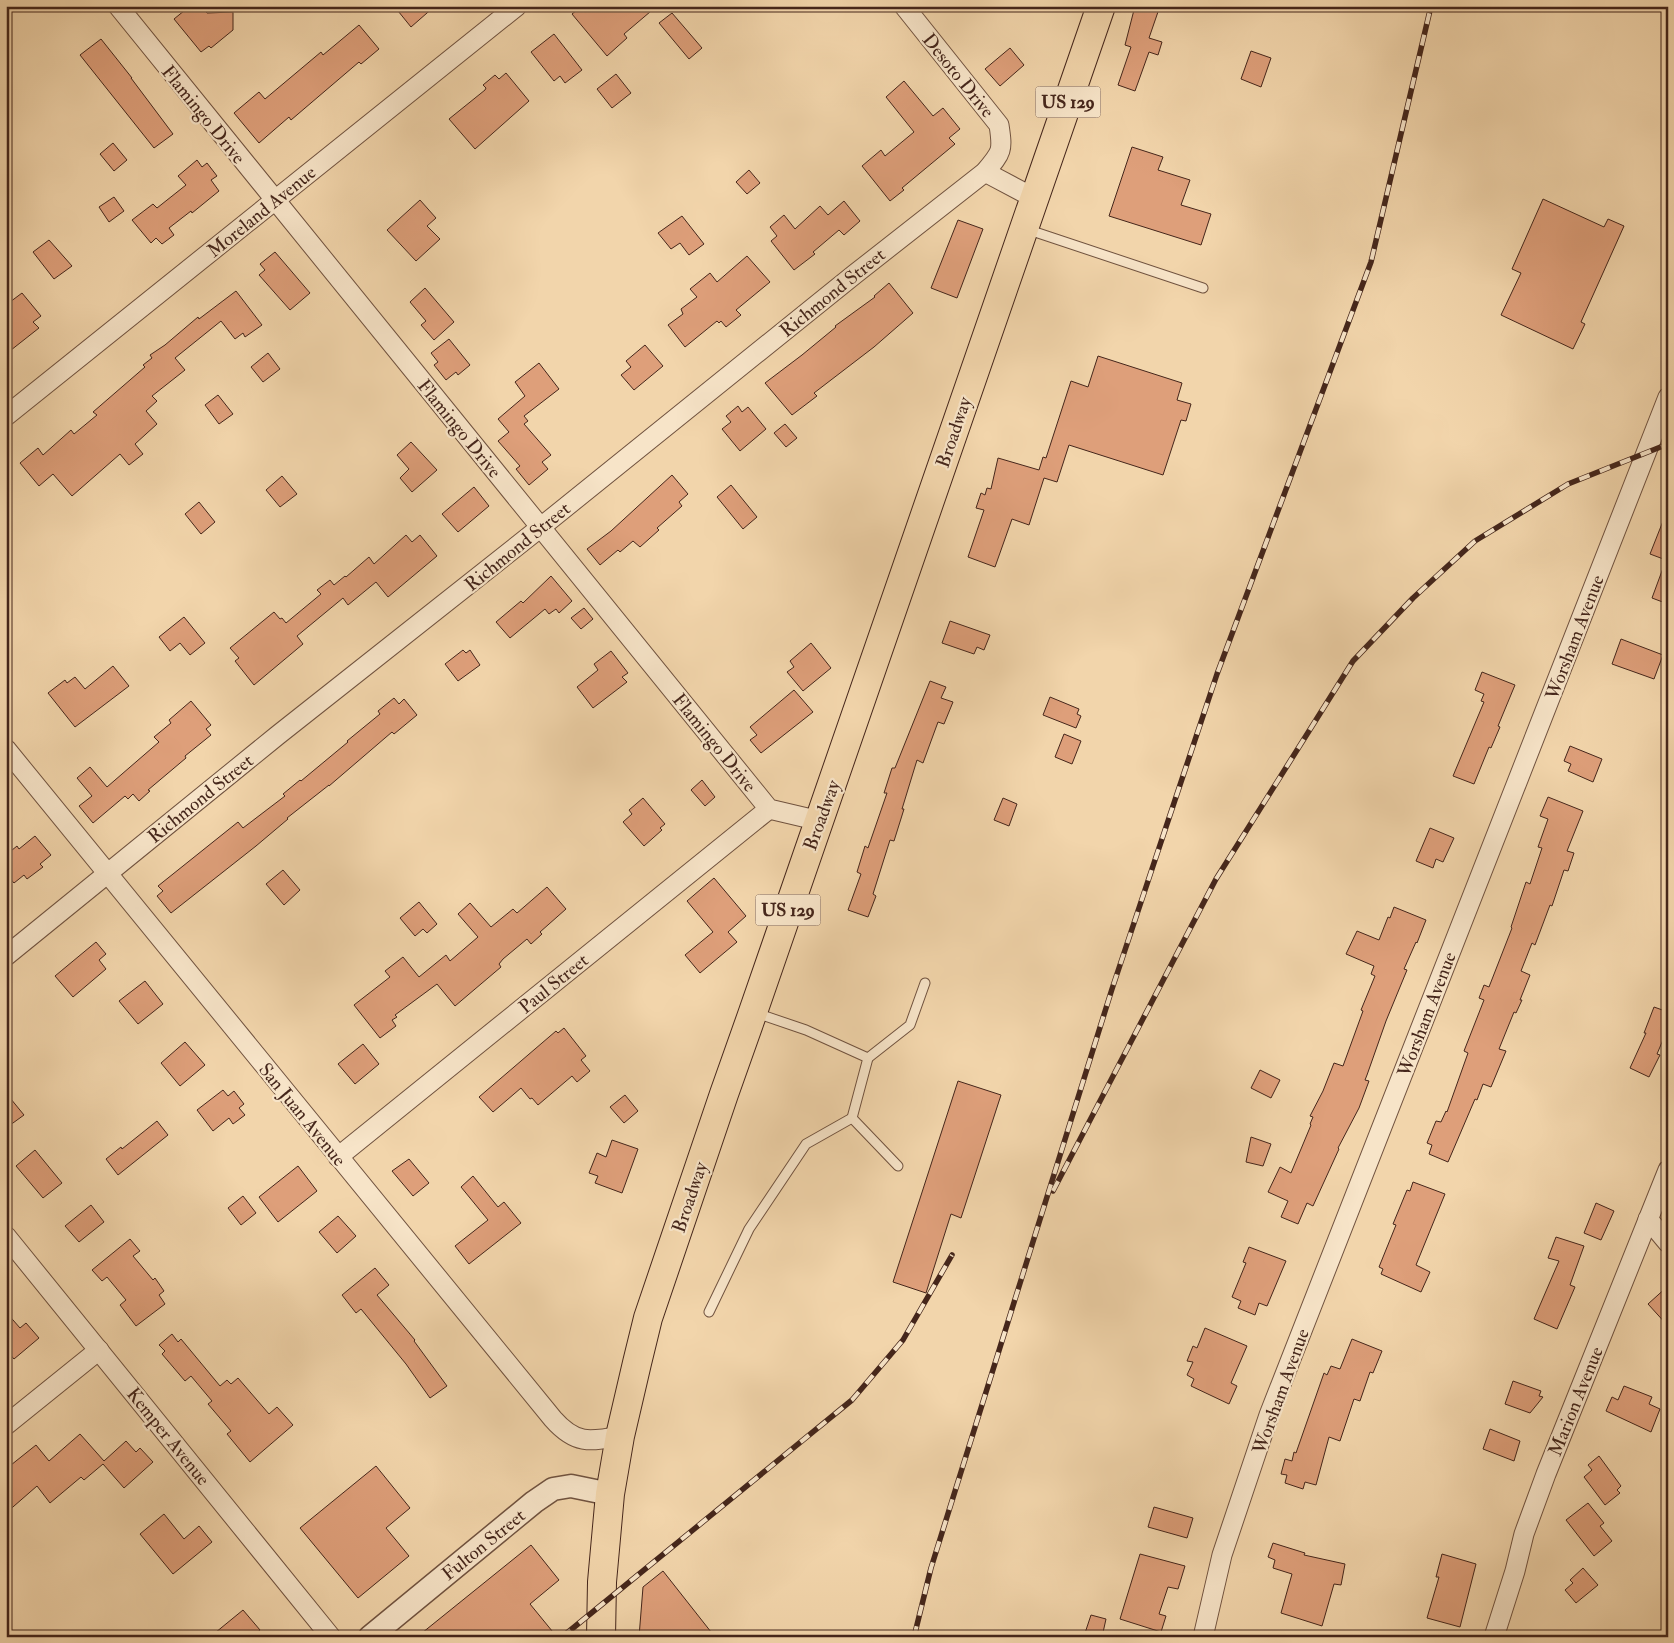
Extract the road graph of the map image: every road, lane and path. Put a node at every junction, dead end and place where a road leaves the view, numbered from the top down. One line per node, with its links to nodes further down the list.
1 (118, 6): 7 (street, Flamingo Drive)
2 (517, 6): 7 (street, Moreland Avenue)
3 (904, 6): 5 (street, Desoto Drive)
4 (1101, 6): 6 (main road, Broadway / US 129)
5 (985, 172): 6 (street); 12 (street, Richmond Street)
6 (1034, 198): 8 (main road, Broadway / US 129)
7 (274, 201): 11 (street, Moreland Avenue); 12 (street, Flamingo Drive)
8 (1024, 228): 9 (lane); 15 (main road, Broadway / US 129)
9 (1202, 288)
10 (1668, 397): 36 (street, Worsham Avenue)
11 (6, 416)
12 (541, 527): 14 (street, Flamingo Drive); 16 (street, Richmond Street)
13 (6, 749): 16 (street, San Juan Avenue)
14 (769, 809): 15 (street, Flamingo Drive); 22 (street, Paul Street)
15 (820, 821): 19 (main road, Broadway / US 129)
16 (108, 873): 17 (street, Richmond Street); 22 (street, San Juan Avenue)
17 (6, 956)
18 (925, 983): 20 (lane)
19 (753, 1012): 20 (lane); 31 (main road, Broadway / US 129)
20 (868, 1058): 21 (lane)
21 (852, 1118): 23 (lane); 28 (lane)
22 (338, 1156): 31 (street, San Juan Avenue)
23 (898, 1166)
24 (1668, 1170): 25 (street, Marion Avenue)
25 (1648, 1219): 27 (street); 37 (street, Marion Avenue)
26 (6, 1236): 29 (street, Kemper Avenue)
27 (1668, 1243)
28 (709, 1312)
29 (99, 1350): 30 (street); 33 (street, Kemper Avenue)
30 (6, 1425)
31 (620, 1436): 32 (main road, Broadway / US 129)
32 (610, 1494): 34 (street, Fulton Street); 35 (main road, Broadway / US 129)
33 (331, 1637)
34 (370, 1637)
35 (601, 1637)
36 (1203, 1637)
37 (1494, 1637)

